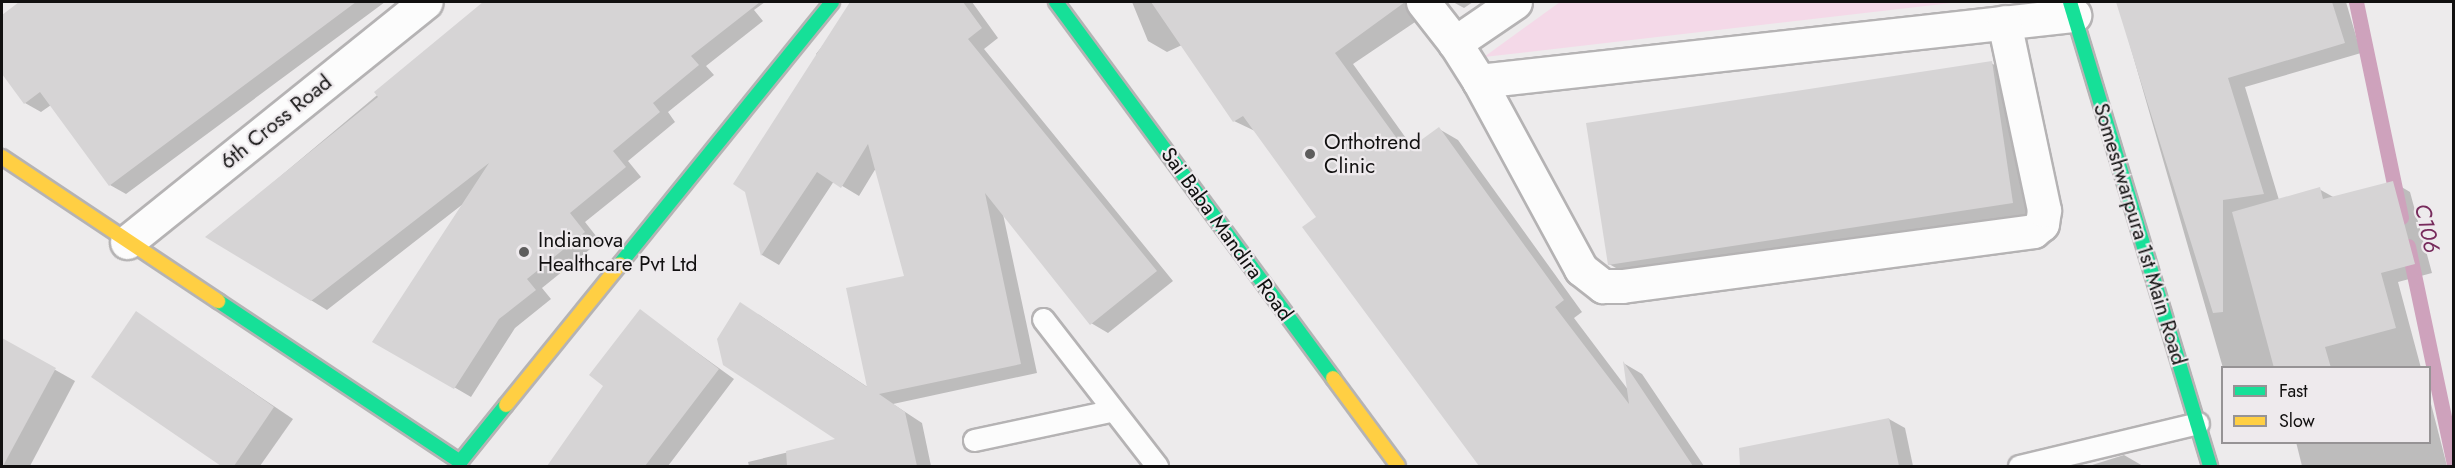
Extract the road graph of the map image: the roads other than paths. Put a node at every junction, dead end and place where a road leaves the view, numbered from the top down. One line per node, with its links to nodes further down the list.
1 (425, 2): 11 (street, 6th Cross Road)
2 (832, 2): 11 (street)
3 (1056, 2): 17 (street, Sai Baba Mandira Road)
4 (1423, 2): 8 (street)
5 (1515, 2): 8 (street)
6 (2072, 8): 7 (street); 14 (street, Someshwarpura 1st Main Road)
7 (2004, 22): 9 (street); 9 (street)
8 (1455, 43): 9 (street)
9 (1479, 81)
10 (2, 156): 11 (street)
11 (127, 242)
12 (1043, 319): 13 (lane)
13 (1110, 411): 15 (lane); 16 (lane)
14 (2198, 423): 18 (lane); 19 (street, Someshwarpura 1st Main Road)
15 (974, 440)
16 (1157, 466)
17 (1398, 466)
18 (2019, 466)
19 (2210, 466)

